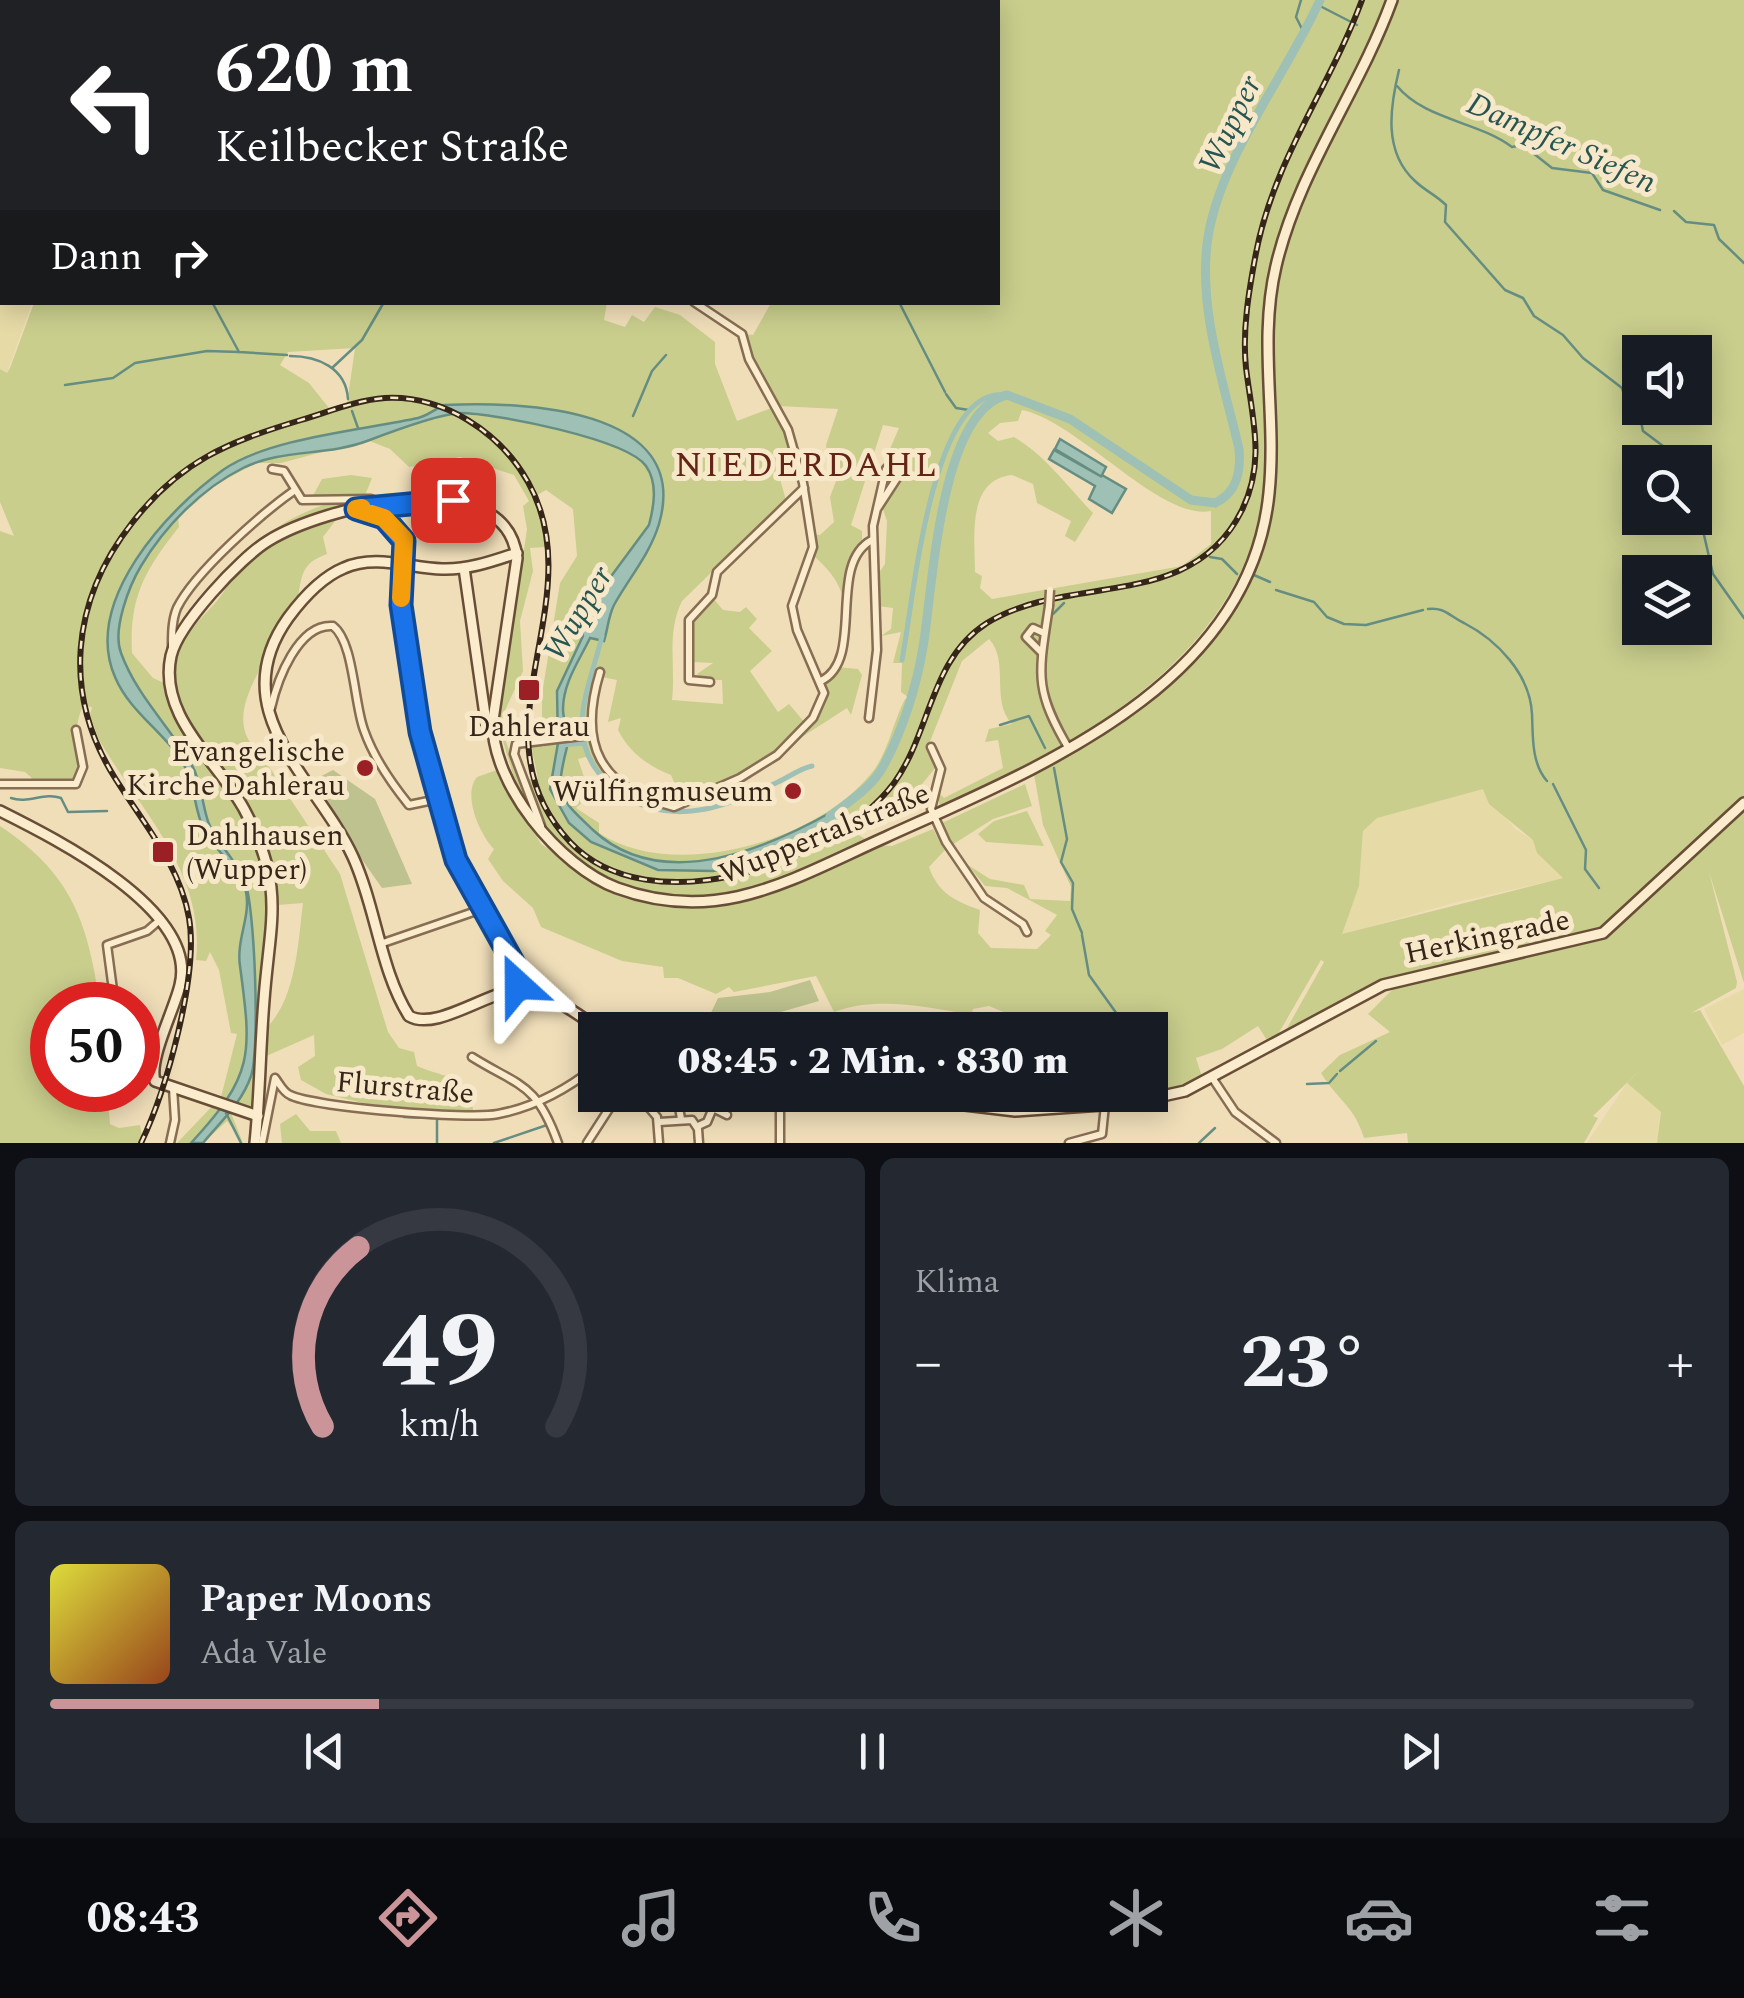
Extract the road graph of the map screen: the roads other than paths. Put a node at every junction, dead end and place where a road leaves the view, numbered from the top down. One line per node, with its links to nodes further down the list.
1 (1392, 0): 28 (main road, Wuppertalstraße)
2 (698, 305): 4 (street)
3 (272, 469): 5 (street)
4 (804, 488): 20 (street); 21 (street)
5 (295, 490): 6 (street); 17 (street)
6 (382, 504): 7 (main road); 10 (main road)
7 (356, 509): 11 (main road); 17 (main road)
8 (877, 509): 8 (street); 9 (street)
9 (872, 540): 20 (street); 23 (street)
10 (517, 554): 13 (main road); 24 (main road)
11 (404, 565): 12 (main road); 15 (main road); 22 (main road)
12 (430, 568): 13 (main road); 15 (main road)
13 (464, 568): 24 (main road, Wuppertalstraße)
14 (1050, 590): 16 (street, bridge)
15 (400, 593): 30 (main road)
16 (1044, 634): 18 (street); 18 (street)
17 (172, 652): 56 (main road)
18 (1042, 652): 28 (street)
19 (600, 672): 26 (street)
20 (821, 681): 26 (street)
21 (710, 682)
22 (270, 712): 30 (street); 38 (main road)
23 (869, 718)
24 (492, 729): 34 (main road, Wuppertalstraße)
25 (76, 730): 29 (street)
26 (583, 736): 34 (street)
27 (932, 747): 33 (street)
28 (1069, 749): 33 (main road, Wuppertalstraße)
29 (0, 784)
30 (438, 799): 35 (main road)
31 (1744, 803): 46 (main road, Herkingrade)
32 (0, 811): 36 (main road)
33 (934, 816): 34 (main road, Wuppertalstraße); 37 (street)
34 (546, 839)
35 (482, 909): 38 (street); 39 (main road)
36 (161, 919): 40 (street); 47 (main road)
37 (1028, 932)
38 (382, 944): 41 (main road)
39 (518, 971): 41 (main road); 42 (main road)
40 (112, 982)
41 (515, 989): 42 (main road)
42 (538, 989): 43 (main road)
43 (578, 1012)
44 (472, 1057): 49 (street)
45 (578, 1080): 49 (street, Flurstraße)
46 (1213, 1080): 48 (main road, Herkingrade); 68 (street)
47 (173, 1088): 56 (main road); 60 (street)
48 (1168, 1096)
49 (538, 1102): 61 (street, Flurstraße); 62 (street)
50 (607, 1112): 63 (street)
51 (655, 1112): 58 (street)
52 (680, 1112): 57 (street)
53 (780, 1112): 66 (street)
54 (1104, 1112): 67 (street)
55 (727, 1115): 59 (street)
56 (258, 1116): 61 (main road)
57 (681, 1119): 58 (street); 59 (street)
58 (660, 1122): 64 (street)
59 (698, 1126): 65 (street)
60 (170, 1143)
61 (259, 1143)
62 (558, 1143)
63 (587, 1143)
64 (659, 1143)
65 (699, 1143)
66 (780, 1143)
67 (1069, 1143)
68 (1276, 1143)

